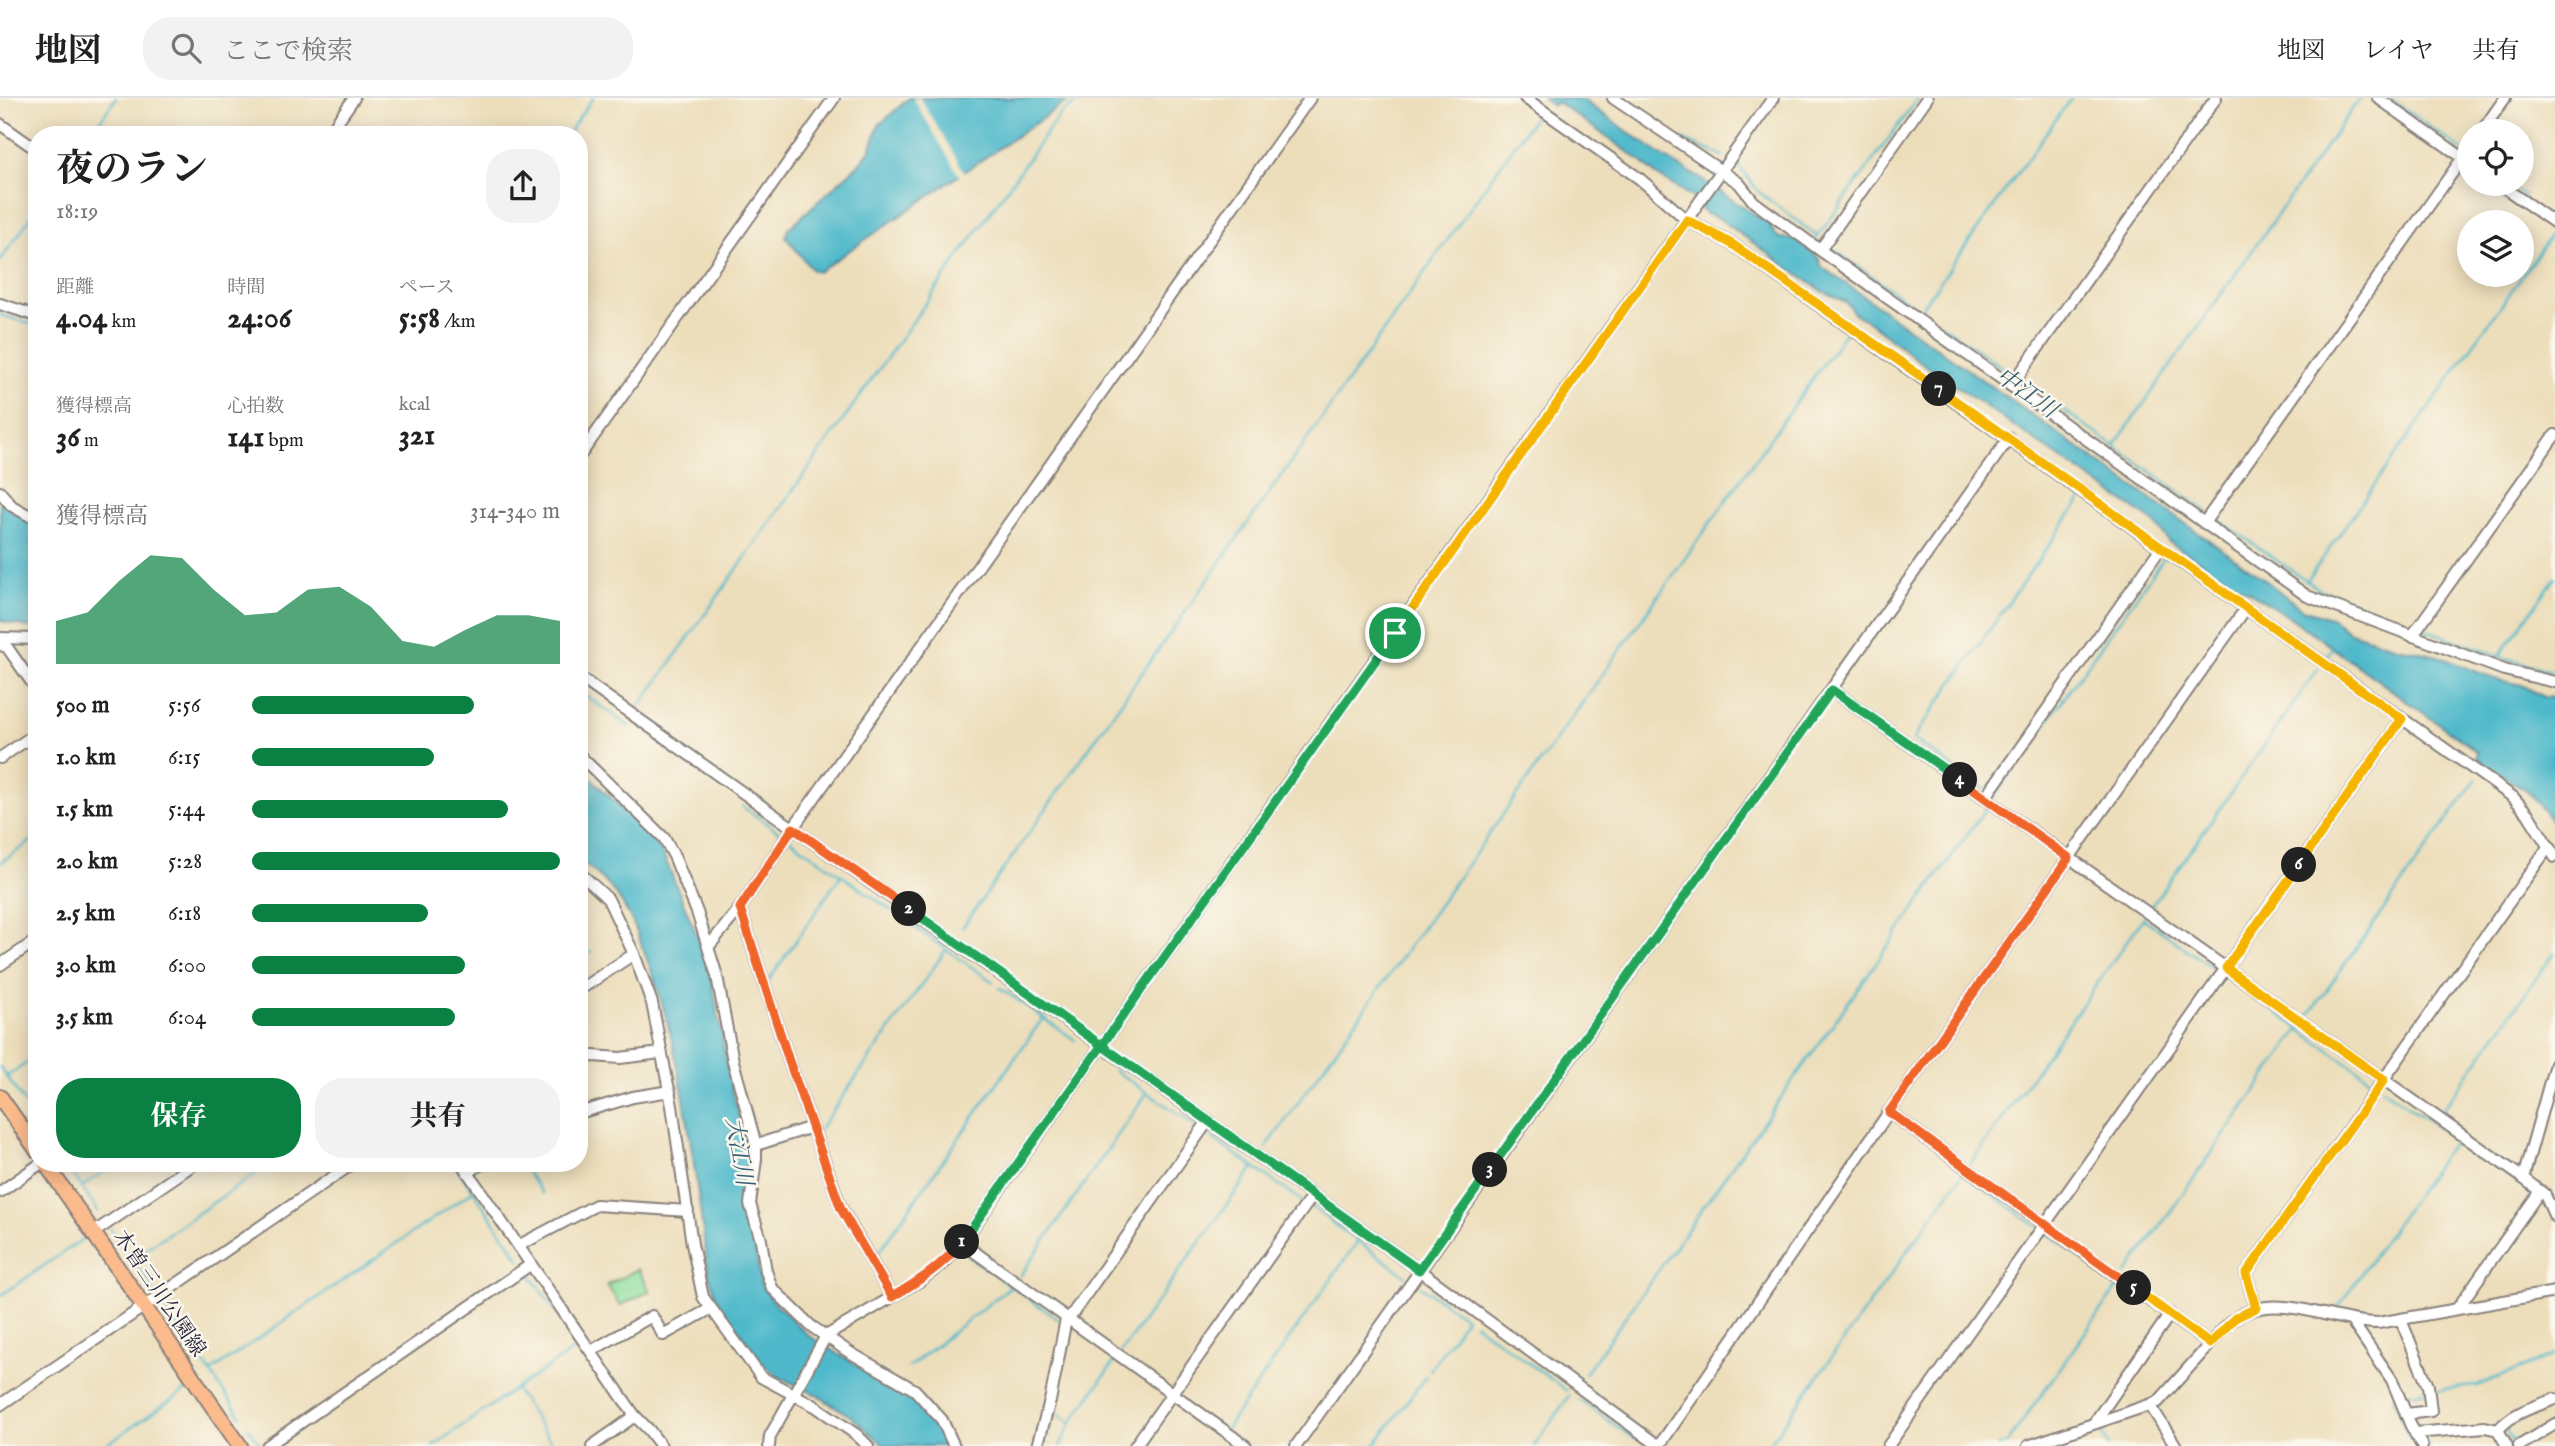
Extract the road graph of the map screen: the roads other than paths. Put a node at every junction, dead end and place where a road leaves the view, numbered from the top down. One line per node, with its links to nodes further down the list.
1 (354, 98): 13 (street)
2 (834, 98): 27 (street)
3 (1310, 98): 46 (street)
4 (1525, 98): 19 (street)
5 (1613, 98): 16 (street)
6 (1773, 98): 16 (street)
7 (1927, 98): 21 (street)
8 (2216, 98): 24 (street)
9 (2378, 98): 15 (street)
10 (2505, 98): 11 (street)
11 (2490, 119)
12 (0, 124): 14 (street)
13 (334, 126)
14 (28, 144)
15 (2457, 149)
16 (1721, 170): 19 (street); 21 (street)
17 (2457, 170): 30 (street)
18 (2516, 196): 20 (street)
19 (1689, 216): 26 (street); 57 (street)
20 (2555, 223)
21 (1820, 250): 24 (street)
22 (0, 304): 23 (street)
23 (28, 313)
24 (2011, 386): 30 (street)
25 (2555, 435): 33 (street)
26 (2008, 438): 31 (street); 40 (street)
27 (588, 444)
28 (0, 492): 29 (street)
29 (28, 515)
30 (2204, 523): 33 (street)
31 (2160, 549): 32 (street); 45 (street)
32 (2246, 608): 41 (street); 48 (street)
33 (2412, 636): 38 (street)
34 (0, 638): 35 (street)
35 (28, 639)
36 (0, 645): 37 (street)
37 (28, 678)
38 (2555, 682)
39 (588, 683): 46 (street)
40 (1832, 690): 45 (street); 86 (street)
41 (2402, 719): 47 (street); 55 (street)
42 (28, 739): 43 (street)
43 (0, 758)
44 (588, 764): 52 (street)
45 (1985, 798): 48 (street)
46 (793, 828): 50 (street); 57 (street)
47 (2552, 852): 61 (street)
48 (2069, 858): 55 (street); 65 (street)
49 (588, 880): 53 (street)
50 (740, 908): 52 (street); 67 (street)
51 (28, 946): 54 (street)
52 (709, 946): 69 (street)
53 (634, 954): 56 (street); 58 (street)
54 (0, 965)
55 (2226, 968): 61 (street); 81 (street)
56 (588, 984)
57 (1103, 1046): 66 (street); 83 (street)
58 (661, 1053): 59 (street); 62 (street)
59 (588, 1057)
60 (2555, 1064): 75 (street)
61 (2384, 1080): 75 (street); 90 (street)
62 (670, 1091): 64 (street); 79 (street)
63 (0, 1097): 68 (main road)
64 (588, 1110)
65 (1889, 1112): 81 (street); 122 (street)
66 (1208, 1121): 78 (street); 94 (street)
67 (812, 1127): 69 (street); 88 (street)
68 (28, 1137)
69 (756, 1145): 97 (street)
70 (29, 1172): 77 (street)
71 (51, 1172): 82 (main road, 木曽三川公園線)
72 (182, 1172): 82 (street)
73 (340, 1172): 89 (street)
74 (468, 1172): 84 (street)
75 (2523, 1178): 76 (street)
76 (2540, 1191): 80 (street); 92 (street)
77 (0, 1192)
78 (1313, 1195): 86 (street); 101 (street)
79 (688, 1211): 84 (street); 91 (street)
80 (2555, 1217)
81 (2045, 1223): 93 (street); 123 (street)
82 (93, 1233): 89 (main road, 木曽三川公園線)
83 (961, 1243): 88 (street); 94 (street)
84 (518, 1246): 85 (street)
85 (530, 1265): 99 (street); 112 (street)
86 (1419, 1270): 121 (street); 122 (street)
87 (2555, 1292): 92 (street)
88 (892, 1297): 97 (street)
89 (144, 1306): 103 (street); 111 (main road, 木曽三川公園線)
90 (2256, 1308): 95 (street); 98 (street)
91 (710, 1309): 99 (street); 100 (street)
92 (2457, 1309): 96 (street)
93 (2170, 1314): 98 (street); 107 (street)
94 (1067, 1320): 101 (street); 118 (street)
95 (2351, 1320): 96 (street); 105 (street)
96 (2401, 1320): 105 (street)
97 (825, 1338): 100 (street); 117 (street)
98 (2210, 1344): 104 (street)
99 (591, 1351): 106 (street)
100 (794, 1393): 115 (street); 116 (street)
101 (1172, 1393): 119 (street); 120 (street)
102 (2555, 1399): 109 (street)
103 (0, 1405)
104 (2150, 1405): 107 (street); 125 (street)
105 (2406, 1414): 110 (street)
106 (635, 1416): 113 (street); 114 (street)
107 (2094, 1423): 124 (street)
108 (2555, 1424): 128 (street)
109 (2498, 1430): 110 (street); 127 (street)
110 (2415, 1433): 126 (street)
111 (240, 1446)
112 (267, 1446)
113 (592, 1446)
114 (661, 1446)
115 (769, 1446)
116 (868, 1446)
117 (954, 1446)
118 (1037, 1446)
119 (1135, 1446)
120 (1246, 1446)
121 (1296, 1446)
122 (1659, 1446)
123 (1888, 1446)
124 (2028, 1446)
125 (2176, 1446)
126 (2422, 1446)
127 (2507, 1446)
128 (2519, 1446)

